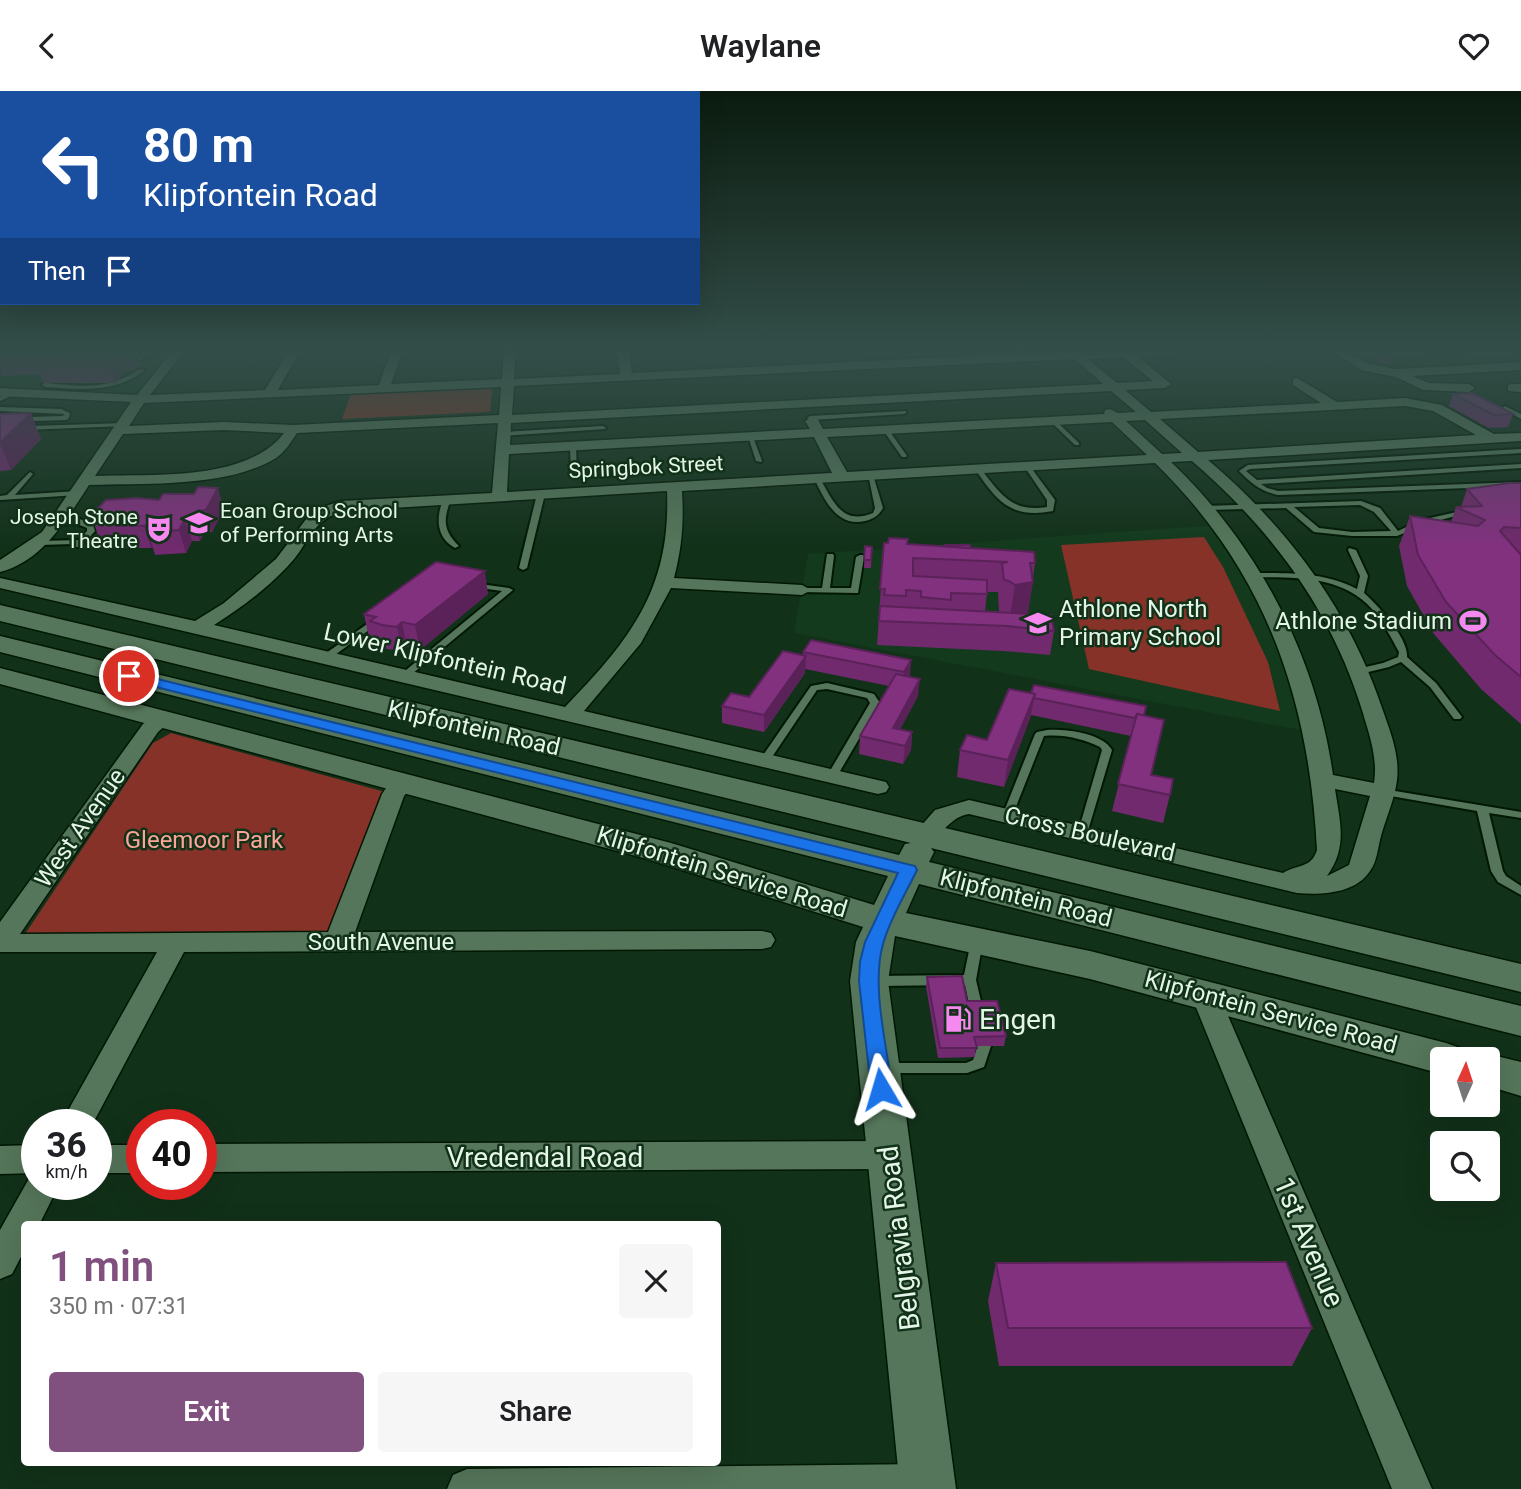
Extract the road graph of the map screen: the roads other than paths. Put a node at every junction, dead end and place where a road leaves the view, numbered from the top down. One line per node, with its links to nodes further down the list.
1 (129, 416): 14 (street)
2 (527, 416): 10 (street)
3 (838, 416): 9 (lane)
4 (1139, 416): 7 (street)
5 (1146, 416): 30 (street, Cross Boulevard)
6 (1452, 416): 23 (street)
7 (1115, 417): 12 (street); 32 (street, Cross Boulevard)
8 (66, 418): 11 (lane); 13 (lane)
9 (810, 418): 20 (street)
10 (503, 419): 17 (street); 19 (street)
11 (0, 421)
12 (1053, 421): 18 (street); 24 (lane)
13 (58, 426): 14 (lane); 16 (lane)
14 (122, 427): 17 (street); 46 (street)
15 (603, 428): 19 (lane)
16 (0, 429)
17 (293, 429): 46 (street)
18 (886, 430): 20 (street); 29 (lane)
19 (502, 434): 27 (street)
20 (818, 434): 21 (street); 41 (street)
21 (750, 437): 25 (street); 33 (lane)
22 (1521, 437): 23 (street, Springbok Street)
23 (1492, 439): 26 (street, Springbok Street)
24 (1077, 444)
25 (573, 446): 27 (street); 39 (lane)
26 (1380, 446): 30 (street, Springbok Street); 31 (lane)
27 (501, 450): 49 (street)
28 (1521, 451): 31 (lane)
29 (904, 456)
30 (1194, 456): 32 (street, Springbok Street); 53 (street, Cross Boulevard)
31 (1399, 458): 37 (lane); 43 (lane)
32 (1158, 459): 34 (street, Springbok Street); 54 (street, Cross Boulevard)
33 (759, 461)
34 (1027, 466): 36 (street, Springbok Street); 36 (lane)
35 (1521, 466): 37 (lane)
36 (978, 469): 40 (street, Springbok Street)
37 (1420, 472): 43 (lane)
38 (30, 474): 48 (lane)
39 (574, 475)
40 (870, 475): 41 (street, Springbok Street); 42 (lane)
41 (842, 477): 42 (street, Springbok Street)
42 (817, 478): 45 (street, Springbok Street)
43 (1253, 482): 44 (lane)
44 (1521, 484)
45 (674, 486): 47 (street, Springbok Street); 68 (street)
46 (82, 487): 48 (lane); 56 (street)
47 (541, 494): 49 (street, Springbok Street); 64 (lane)
48 (9, 497): 50 (lane)
49 (499, 497): 51 (street, Springbok Street)
50 (0, 498)
51 (447, 499): 59 (lane); 75 (street, Springbok Street)
52 (1287, 505): 53 (lane); 57 (lane); 57 (lane)
53 (1251, 507): 54 (lane); 66 (street, Cross Boulevard)
54 (1206, 508): 65 (street, Cross Boulevard)
55 (1478, 511): 57 (lane)
56 (58, 522): 58 (street); 58 (lane)
57 (1397, 534)
58 (39, 544): 63 (street)
59 (455, 545)
60 (1352, 550): 72 (lane)
61 (830, 556): 71 (lane)
62 (860, 557): 71 (lane)
63 (0, 567)
64 (523, 568)
65 (1253, 575): 66 (lane); 87 (street, Cross Boulevard)
66 (1308, 576): 72 (lane); 79 (street, Cross Boulevard)
67 (0, 583): 75 (street, Lower Klipfontein Road)
68 (666, 583): 70 (street); 82 (street)
69 (470, 584): 81 (lane)
70 (802, 590): 71 (lane)
71 (826, 591)
72 (1360, 592): 78 (lane)
73 (0, 613): 95 (main road, Klipfontein Road)
74 (380, 617): 77 (lane)
75 (198, 627): 77 (street, Lower Klipfontein Road)
76 (0, 644): 96 (main road, Klipfontein Road)
77 (325, 658): 81 (street, Lower Klipfontein Road)
78 (1402, 658): 79 (lane); 83 (lane)
79 (1360, 671): 90 (street, Cross Boulevard)
80 (0, 676): 84 (main road, Klipfontein Service Road)
81 (403, 677): 82 (street, Lower Klipfontein Road)
82 (569, 715): 85 (street, Lower Klipfontein Road)
83 (1457, 717)
84 (163, 719): 88 (main road, Klipfontein Service Road); 102 (street, West Avenue)
85 (764, 761): 86 (street, Lower Klipfontein Road); 86 (lane)
86 (832, 776): 89 (street, Lower Klipfontein Road)
87 (1322, 779): 90 (street); 97 (street, Cross Boulevard)
88 (404, 783): 99 (main road, Klipfontein Service Road); 103 (street)
89 (878, 787)
90 (1383, 792): 91 (lane); 97 (street, Cross Boulevard)
91 (1482, 808): 93 (lane); 98 (lane)
92 (1008, 814): 94 (street, Cross Boulevard); 94 (lane); 95 (street, Cross Boulevard)
93 (1521, 815)
94 (1083, 832): 97 (street, Cross Boulevard)
95 (925, 835): 96 (main road, Belgravia Road); 105 (main road, Klipfontein Road)
96 (909, 870): 99 (main road, Belgravia Road); 110 (main road, Klipfontein Road)
97 (1265, 875)
98 (1521, 891)
99 (884, 921): 101 (main road, Klipfontein Service Road); 107 (main road, Belgravia Road)
100 (762, 940): 103 (street, South Avenue)
101 (977, 941): 106 (lane); 108 (main road, Klipfontein Service Road)
102 (0, 942): 104 (street, South Avenue)
103 (338, 942): 104 (street, South Avenue)
104 (175, 943): 116 (street)
105 (1521, 978)
106 (970, 980): 107 (lane); 109 (lane)
107 (869, 981): 113 (main road, Belgravia Road)
108 (1205, 995): 112 (main road, Klipfontein Service Road); 128 (street, 1st Avenue)
109 (976, 1010)
110 (1521, 1021)
111 (984, 1046): 113 (lane)
112 (1430, 1055)
113 (879, 1067): 117 (main road, Belgravia Road)
114 (1500, 1073): 115 (main road)
115 (1521, 1079)
116 (84, 1109)
117 (889, 1155): 118 (street, Vredendal Road); 125 (main road, Belgravia Road)
118 (217, 1158)
119 (21, 1159): 120 (street)
120 (0, 1160)
121 (35, 1200): 122 (street)
122 (23, 1221)
123 (21, 1225): 124 (street)
124 (0, 1263)
125 (928, 1487): 126 (street)
126 (757, 1488): 127 (street)
127 (467, 1489)
128 (1412, 1489)

